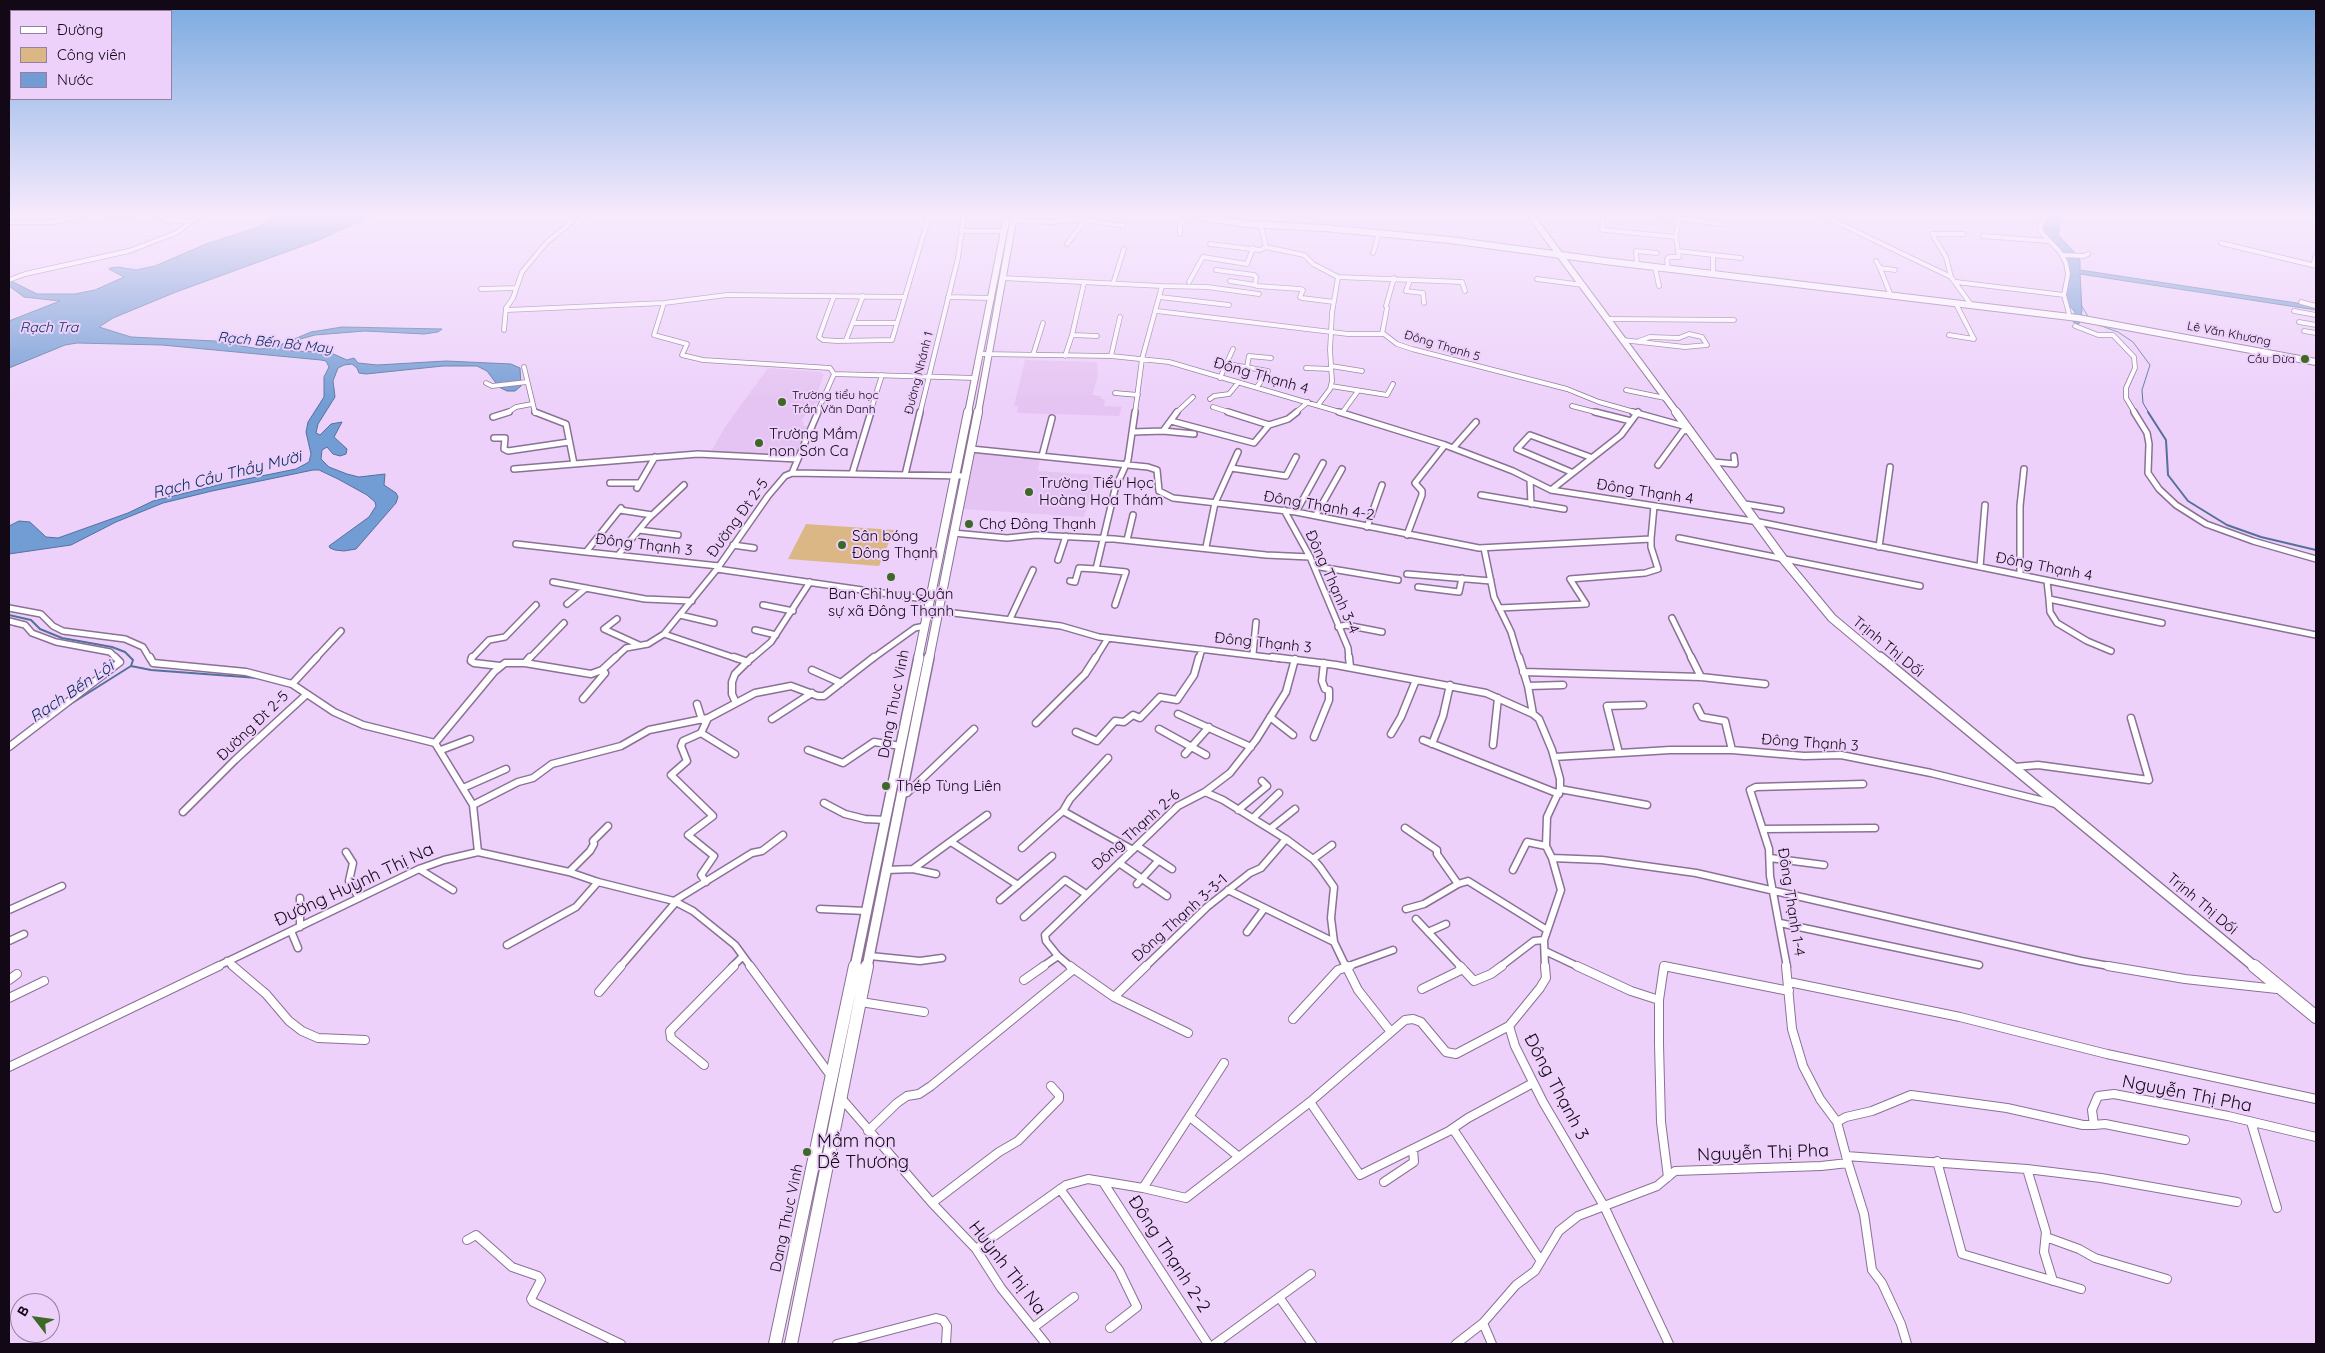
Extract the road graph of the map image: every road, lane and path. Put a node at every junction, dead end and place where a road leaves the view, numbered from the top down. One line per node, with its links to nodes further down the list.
1 (519, 279): 31 (street)
2 (910, 279): 38 (street)
3 (953, 279): 39 (street, Đường Nhánh 1)
4 (996, 279): 41 (main road, Dang Thuc Vinh)
5 (1002, 279): 77 (main road, Dang Thuc Vinh)
6 (1021, 279): 24 (street)
7 (1114, 279): 25 (street)
8 (1191, 279): 22 (street)
9 (1256, 279): 26 (street)
10 (1338, 279): 42 (street)
11 (1394, 279): 67 (street)
12 (1403, 279): 20 (street)
13 (1538, 279): 27 (street)
14 (1579, 279): 27 (main road, Trịnh Thị Dối)
15 (1658, 279): 29 (street)
16 (1755, 279): 37 (main road)
17 (1884, 279): 37 (street)
18 (1953, 279): 23 (street)
19 (2067, 279): 34 (street)
20 (1410, 280): 32 (street); 45 (street)
21 (1230, 281): 26 (street)
22 (1189, 282)
23 (1956, 282): 34 (street); 48 (street)
24 (1084, 283): 25 (street); 68 (street)
25 (1112, 284): 28 (street)
26 (1255, 284): 42 (street)
27 (1583, 285): 56 (main road, Trịnh Thị Dối)
28 (1162, 286): 33 (street); 40 (street)
29 (1659, 286)
30 (481, 288): 31 (street)
31 (516, 288): 50 (street)
32 (1465, 291)
33 (1258, 294)
34 (2064, 295): 53 (street)
35 (834, 296): 36 (street); 44 (street); 72 (street)
36 (863, 296): 38 (street); 59 (street)
37 (1891, 296): 46 (main road)
38 (905, 297): 60 (street)
39 (948, 297): 41 (street); 92 (street, Đường Nhánh 1)
40 (1160, 297): 47 (street); 51 (street)
41 (992, 298): 77 (main road, Dang Thuc Vinh)
42 (1334, 302): 65 (street)
43 (2301, 302): 49 (street)
44 (664, 303): 50 (street); 90 (street)
45 (1424, 303)
46 (1956, 304): 48 (main road); 69 (street)
47 (1229, 305)
48 (1972, 306): 53 (main road)
49 (2316, 306)
50 (507, 310): 63 (street)
51 (1156, 311): 65 (street, Đông Thạnh 5); 82 (street)
52 (2294, 311): 54 (street)
53 (2070, 315): 83 (main road, Lê Văn Khương); 190 (street)
54 (2316, 315)
55 (1120, 317): 80 (street)
56 (1608, 319): 57 (street); 73 (main road, Trịnh Thị Dối)
57 (1734, 320)
58 (2299, 322): 62 (street)
59 (853, 323): 60 (street); 72 (street)
60 (897, 323): 72 (street)
61 (1043, 323): 78 (street)
62 (2316, 325)
63 (504, 330)
64 (2304, 330): 66 (street)
65 (1332, 332): 67 (street, Đông Thạnh 5); 87 (street)
66 (2316, 333)
67 (1382, 334): 113 (street, Đông Thạnh 5)
68 (1072, 335): 70 (street); 79 (street)
69 (1949, 335)
70 (1097, 336)
71 (1679, 338): 74 (street); 75 (street); 75 (street)
72 (846, 340)
73 (1622, 340): 74 (street); 107 (main road, Trịnh Thị Dối)
74 (1639, 341): 75 (street)
75 (1674, 345)
76 (1233, 349): 84 (street)
77 (985, 354): 78 (street, Đông Thạnh 4); 93 (main road, Dang Thuc Vinh); 129 (main road, Dang Thuc Vinh)
78 (1033, 355): 79 (street, Đông Thạnh 4)
79 (1065, 356): 80 (street, Đông Thạnh 4)
80 (1111, 356): 82 (street, Đông Thạnh 4)
81 (1271, 358): 86 (street)
82 (1142, 359): 94 (street, Đông Thạnh 4); 104 (street)
83 (2316, 362)
84 (1228, 364): 86 (street); 94 (street)
85 (524, 366): 95 (street)
86 (1247, 367): 100 (street)
87 (1331, 367): 88 (street); 89 (street); 99 (street)
88 (1306, 368)
89 (1362, 371)
90 (834, 374): 91 (street); 136 (street, Đường Đt 2-5)
91 (882, 375): 92 (street); 149 (street)
92 (928, 376): 93 (street); 150 (street, Đường Nhánh 1)
93 (976, 378): 151 (main road, Dang Thuc Vinh)
94 (1220, 378): 97 (street, Đông Thạnh 4)
95 (525, 382): 96 (street); 109 (street)
96 (486, 383)
97 (1238, 383): 100 (street, Đông Thạnh 4); 106 (street)
98 (1394, 384): 102 (street)
99 (1331, 386): 102 (street); 110 (street)
100 (1257, 387): 108 (street, Đông Thạnh 4)
101 (1626, 390): 107 (street)
102 (1358, 391): 114 (street)
103 (1115, 393): 104 (street)
104 (1138, 395): 123 (street)
105 (1193, 397): 117 (street)
106 (1210, 398)
107 (1665, 398): 121 (main road, Trịnh Thị Dối)
108 (1308, 402): 110 (street, Đông Thạnh 4); 120 (street)
109 (532, 404): 115 (street); 126 (street)
110 (1318, 405): 114 (street, Đông Thạnh 4)
111 (1572, 406): 118 (street)
112 (1212, 407): 120 (street)
113 (1638, 412): 118 (street); 121 (street, Đông Thạnh 5)
114 (1342, 413): 127 (street, Đông Thạnh 4)
115 (493, 417)
116 (1052, 418): 131 (street)
117 (1171, 421): 120 (street); 122 (street)
118 (1631, 421): 135 (street)
119 (1476, 422): 128 (street)
120 (1269, 425)
121 (1689, 429): 137 (main road, Trịnh Thị Dối); 141 (street)
122 (1163, 431): 123 (street); 124 (street)
123 (1133, 432): 140 (street)
124 (1194, 434)
125 (494, 438): 126 (street)
126 (569, 442): 139 (street)
127 (1445, 445): 128 (street, Đông Thạnh 4); 175 (street)
128 (1453, 448): 152 (street, Đông Thạnh 4)
129 (970, 449): 131 (street, Đông Thạnh 4-2); 151 (main road, Dang Thuc Vinh)
130 (1238, 452): 143 (street)
131 (1042, 456): 140 (street, Đông Thạnh 4-2)
132 (1734, 456): 137 (street)
133 (655, 457): 136 (street); 139 (street); 153 (street)
134 (1296, 457): 143 (street)
135 (1590, 458): 147 (street); 147 (street)
136 (798, 459): 148 (street, Đường Đt 2-5)
137 (1713, 462): 160 (main road, Trịnh Thị Dối)
138 (1323, 463): 166 (street)
139 (574, 464): 144 (street)
140 (1127, 464): 158 (street, Đông Thạnh 4-2); 177 (street)
141 (1658, 466)
142 (1890, 467): 184 (street)
143 (1231, 468): 158 (street)
144 (514, 469)
145 (1342, 469): 169 (street)
146 (2024, 469): 199 (street)
147 (1571, 472): 156 (street)
148 (792, 473): 149 (street); 182 (street, Đường Đt 2-5)
149 (852, 474): 150 (street)
150 (905, 475): 151 (street)
151 (961, 476): 173 (main road, Dang Thuc Vinh); 211 (main road, Dang Thuc Vinh)
152 (1530, 480): 156 (street, Đông Thạnh 4); 159 (street)
153 (610, 483)
154 (684, 485): 167 (street)
155 (1382, 485): 171 (street)
156 (1550, 490): 162 (street, Đông Thạnh 4)
157 (1481, 495): 159 (street)
158 (1215, 503): 164 (street, Đông Thạnh 4-2); 183 (street)
159 (1531, 504): 163 (street)
160 (1745, 504): 165 (street); 170 (main road, Trịnh Thị Dối)
161 (1985, 505): 195 (street)
162 (1654, 506): 170 (street, Đông Thạnh 4); 179 (street)
163 (1564, 509)
164 (1284, 510): 166 (street, Đông Thạnh 4-2); 189 (street, Đông Thạnh 3-4)
165 (1781, 510)
166 (1296, 512): 169 (street, Đông Thạnh 4-2)
167 (652, 515): 172 (street); 187 (street, Đông Thạnh 3)
168 (1134, 515): 180 (street)
169 (1316, 516): 171 (street, Đông Thạnh 4-2)
170 (1759, 522): 184 (street, Đông Thạnh 4); 192 (main road, Trịnh Thị Dối)
171 (1367, 527): 175 (street, Đông Thạnh 4-2)
172 (639, 530): 174 (street); 188 (street)
173 (953, 533): 176 (street); 220 (main road, Dang Thuc Vinh)
174 (678, 535)
175 (1407, 535): 186 (street, Đông Thạnh 4-2)
176 (1066, 536): 177 (street); 191 (street)
177 (1103, 538): 180 (street); 196 (street)
178 (1679, 538): 192 (street)
179 (1651, 539): 186 (street, Đông Thạnh 4-2); 218 (street)
180 (1127, 540): 183 (street)
181 (516, 544): 187 (street)
182 (733, 545): 185 (street); 194 (street, Đường Đt 2-5)
183 (1206, 547): 189 (street)
184 (1879, 547): 195 (street, Đông Thạnh 4)
185 (754, 548)
186 (1484, 548): 203 (street)
187 (586, 552): 188 (street, Đông Thạnh 3)
188 (618, 554): 194 (street, Đông Thạnh 3)
189 (1310, 557): 193 (street, Đông Thạnh 3-4)
190 (2316, 559)
191 (1058, 560)
192 (1784, 560): 207 (street); 301 (main road, Trịnh Thị Dối)
193 (1314, 566): 201 (street); 231 (street, Đông Thạnh 3-4)
194 (718, 567): 206 (street, Đông Thạnh 3); 212 (street, Đường Đt 2-5)
195 (1980, 567): 199 (street, Đông Thạnh 4)
196 (1096, 569): 202 (street); 216 (street)
197 (1033, 570): 224 (street)
198 (1407, 574): 200 (street)
199 (2020, 575): 204 (street, Đông Thạnh 4)
200 (1462, 578): 203 (street); 208 (street)
201 (1398, 580)
202 (1070, 581)
203 (1491, 581): 218 (street)
204 (2047, 581): 210 (street); 237 (street, Đông Thạnh 4)
205 (553, 582): 209 (street)
206 (810, 582): 211 (street, Đông Thạnh 3); 219 (street)
207 (1920, 586)
208 (1418, 587)
209 (586, 588): 212 (street); 213 (street)
210 (2049, 599): 229 (street); 241 (street)
211 (931, 600): 220 (main road, Dang Thuc Vinh)
212 (692, 601): 221 (street, Đường Đt 2-5)
213 (567, 604)
214 (763, 604): 219 (street)
215 (536, 605): 247 (street)
216 (1115, 605)
217 (9, 608): 255 (street)
218 (1499, 608): 251 (street)
219 (793, 611): 236 (street)
220 (933, 612): 224 (street, Đông Thạnh 3); 230 (main road, Dang Thuc Vinh); 309 (main road, Dang Thuc Vinh)
221 (680, 615): 228 (street); 235 (street, Đường Đt 2-5)
222 (1672, 618): 252 (street)
223 (617, 619): 239 (street)
224 (1010, 619): 238 (street, Đông Thạnh 3)
225 (9, 621): 290 (street)
226 (1256, 622): 242 (street)
227 (564, 623): 245 (street)
228 (714, 623)
229 (2162, 623)
230 (925, 626): 254 (street); 288 (main road, Dang Thuc Vinh)
231 (1338, 627): 234 (street); 248 (street, Đông Thạnh 3-4)
232 (755, 630): 236 (street)
233 (341, 631): 255 (street)
234 (1382, 632)
235 (664, 634): 239 (street, Đường Đt 2-5); 244 (street)
236 (776, 635): 244 (street)
237 (2316, 635)
238 (1108, 638): 240 (street, Đông Thạnh 3); 274 (street)
239 (639, 645): 249 (street, Đường Đt 2-5)
240 (1202, 649): 242 (street, Đông Thạnh 3); 278 (street)
241 (2111, 651)
242 (1253, 654): 243 (street, Đông Thạnh 3)
243 (1295, 659): 246 (street, Đông Thạnh 3); 270 (street)
244 (748, 662): 264 (street)
245 (525, 663): 247 (street); 249 (street)
246 (1324, 663): 248 (street, Đông Thạnh 3); 282 (street)
247 (500, 666): 285 (street)
248 (1350, 667): 253 (street, Đông Thạnh 3)
249 (602, 670): 263 (street, Đường Đt 2-5)
250 (812, 670): 254 (street)
251 (1524, 672): 252 (street); 259 (street)
252 (1701, 676): 256 (street)
253 (1416, 680): 257 (street, Đông Thạnh 3); 280 (street)
254 (841, 683): 260 (street)
255 (292, 684): 261 (street)
256 (1765, 684)
257 (1450, 685): 262 (street, Đông Thạnh 3); 286 (street)
258 (1563, 685): 259 (street)
259 (1528, 686): 269 (street)
260 (812, 693): 264 (street); 273 (street)
261 (307, 694): 285 (street, Đường Đt 2-5); 316 (street, Đường Đt 2-5)
262 (1498, 698): 269 (street, Đông Thạnh 3); 287 (street)
263 (583, 700)
264 (736, 703): 272 (street)
265 (697, 704): 272 (street)
266 (1643, 705): 295 (street)
267 (1696, 707): 294 (street)
268 (1178, 714): 275 (street)
269 (1533, 714): 299 (street)
270 (1270, 717): 281 (street); 291 (street)
271 (2131, 718): 301 (street)
272 (705, 719): 279 (street); 311 (street)
273 (772, 719)
274 (1036, 724)
275 (1209, 727): 289 (street); 291 (street)
276 (974, 729): 309 (street)
277 (1159, 729): 289 (street)
278 (1076, 732)
279 (701, 733): 296 (street); 351 (street)
280 (1391, 734)
281 (1293, 735)
282 (1314, 737)
283 (470, 739): 292 (street)
284 (1423, 740): 286 (street)
285 (435, 743): 292 (street)
286 (1432, 744): 306 (street)
287 (1493, 745)
288 (901, 746): 293 (street); 320 (main road, Dang Thuc Vinh)
289 (1192, 746): 297 (street); 298 (street)
290 (9, 747)
291 (1251, 747): 307 (street)
292 (442, 750): 305 (street)
293 (808, 750)
294 (1732, 750): 295 (street, Đông Thạnh 3); 313 (street, Đông Thạnh 3)
295 (1619, 753): 299 (street, Đông Thạnh 3)
296 (735, 754)
297 (1185, 754)
298 (1206, 754)
299 (1554, 757): 306 (street)
300 (1108, 758): 317 (street)
301 (2012, 768): 313 (main road, Trịnh Thị Dối)
302 (506, 769): 305 (street)
303 (1262, 781): 315 (street)
304 (1863, 784): 325 (street, Đông Thạnh 1-4)
305 (463, 788): 311 (street)
306 (1560, 791): 312 (street); 330 (street, Đông Thạnh 3)
307 (1205, 792): 315 (street, Đông Thạnh 2-6); 332 (street, Đông Thạnh 2-6)
308 (1279, 792): 319 (street)
309 (902, 794): 344 (main road, Dang Thuc Vinh)
310 (824, 804): 320 (street)
311 (473, 805): 334 (street)
312 (1647, 805)
313 (2059, 805): 402 (main road, Trịnh Thị Dối)
314 (1295, 809): 324 (street)
315 (1238, 810): 319 (street, Đông Thạnh 2-6)
316 (183, 812)
317 (1063, 812): 331 (street); 332 (street)
318 (987, 815): 328 (street)
319 (1253, 818): 324 (street, Đông Thạnh 2-6)
320 (886, 820): 369 (main road, Dang Thuc Vinh)
321 (608, 826): 347 (street)
322 (1405, 828): 353 (street)
323 (1875, 828): 325 (street)
324 (1270, 829): 327 (street, Đông Thạnh 2-6)
325 (1763, 829): 338 (street, Đông Thạnh 1-4)
326 (783, 834): 351 (street)
327 (1286, 839): 336 (street, Đông Thạnh 2-6); 357 (street, Đông Thạnh 3-3-1)
328 (951, 842): 345 (street); 354 (street)
329 (1332, 845): 336 (street)
330 (1546, 846): 337 (street, Đông Thạnh 3); 346 (street)
331 (1022, 848)
332 (1135, 848): 339 (street); 340 (street, Đông Thạnh 2-6)
333 (346, 852): 362 (street)
334 (478, 852): 342 (street, Đường Huỳnh Thị Na); 347 (street, Đường Huỳnh Thị Na)
335 (1052, 856): 354 (street)
336 (1313, 858): 382 (street, Đông Thạnh 2-6)
337 (1552, 858): 358 (street); 375 (street, Đông Thạnh 3)
338 (1770, 858): 341 (street); 358 (street, Đông Thạnh 1-4)
339 (1158, 861): 343 (street); 349 (street)
340 (1119, 863): 349 (street); 359 (street, Đông Thạnh 2-6)
341 (1824, 865)
342 (419, 869): 356 (street); 362 (street, Đường Huỳnh Thị Na)
343 (1172, 869)
344 (886, 870): 345 (street); 388 (main road, Dang Thuc Vinh)
345 (913, 870): 348 (street)
346 (1513, 870)
347 (569, 872): 350 (street, Đường Huỳnh Thị Na)
348 (936, 874)
349 (1142, 878): 352 (street); 360 (street)
350 (598, 882): 364 (street, Đường Huỳnh Thị Na); 383 (street)
351 (706, 882): 364 (street)
352 (1136, 884)
353 (1458, 884): 368 (street); 375 (street)
354 (1018, 885): 363 (street)
355 (62, 886): 367 (street)
356 (453, 890)
357 (1228, 890): 366 (street); 405 (street, Đông Thạnh 3-3-1)
358 (1774, 890): 372 (street, Đông Thạnh 1-4); 402 (street)
359 (1086, 894): 370 (street); 389 (street, Đông Thạnh 2-6)
360 (1167, 896)
361 (300, 898): 374 (street)
362 (359, 898): 374 (street, Đường Huỳnh Thị Na)
363 (1000, 900)
364 (675, 902): 387 (street, Đường Huỳnh Thị Na); 404 (street)
365 (820, 909): 369 (street)
366 (1264, 909): 377 (street); 382 (street)
367 (9, 910)
368 (1406, 910)
369 (866, 911): 419 (main road, Dang Thuc Vinh)
370 (1024, 917)
371 (1416, 919): 378 (street)
372 (1780, 923): 392 (street); 400 (street, Đông Thạnh 1-4)
373 (1446, 924): 378 (street)
374 (300, 927): 376 (street, Đường Huỳnh Thị Na)
375 (1547, 930): 380 (street, Đông Thạnh 3)
376 (291, 931): 384 (street); 391 (street, Đường Huỳnh Thị Na)
377 (1247, 932)
378 (1428, 932): 395 (street)
379 (24, 934): 381 (street)
380 (1544, 940): 386 (street, Đông Thạnh 3); 395 (street)
381 (9, 941)
382 (1334, 942): 393 (street, Đông Thạnh 2-6)
383 (507, 945)
384 (298, 948)
385 (1393, 950): 393 (street)
386 (1545, 951): 407 (street); 412 (street, Đông Thạnh 3)
387 (743, 956): 417 (street); 419 (street, Đường Huỳnh Thị Na)
388 (870, 956): 390 (street); 408 (main road, Dang Thuc Vinh)
389 (1058, 956): 394 (street); 398 (street)
390 (942, 958)
391 (227, 961): 415 (street); 418 (street, Đường Huỳnh Thị Na)
392 (1979, 965)
393 (1346, 966): 411 (street); 413 (street, Đông Thạnh 2-6)
394 (1074, 969): 405 (street); 430 (street)
395 (1463, 969): 401 (street)
396 (17, 974): 397 (street)
397 (9, 980)
398 (1024, 980)
399 (44, 981): 406 (street)
400 (1789, 982): 403 (street, Đông Thạnh 1-4); 423 (street)
401 (1422, 989)
402 (2283, 990): 410 (main road, Trịnh Thị Dối)
403 (1789, 991): 407 (street); 426 (street, Đông Thạnh 1-4)
404 (599, 992)
405 (1114, 997): 414 (street)
406 (9, 998)
407 (1660, 1000): 438 (street)
408 (861, 1002): 409 (street); 422 (main road, Dang Thuc Vinh)
409 (924, 1012)
410 (2316, 1016)
411 (1293, 1019)
412 (1509, 1026): 413 (street); 420 (street, Đông Thạnh 3)
413 (1391, 1032): 424 (street)
414 (1188, 1033)
415 (365, 1040)
416 (1224, 1063): 425 (street)
417 (704, 1065)
418 (9, 1067)
419 (833, 1078): 461 (main road, Dang Thuc Vinh)
420 (1534, 1083): 429 (street); 445 (street, Đông Thạnh 3)
421 (1051, 1086): 444 (street)
422 (842, 1099): 430 (street, Huỳnh Thị Na); 462 (main road, Dang Thuc Vinh)
423 (2316, 1099)
424 (1310, 1102): 433 (street); 434 (street)
425 (1190, 1117): 434 (street); 441 (street)
426 (1837, 1122): 428 (street, Nguyễn Thị Pha); 435 (street, Nguyễn Thị Pha)
427 (2251, 1122): 428 (street, Nguyễn Thị Pha); 431 (street, Nguyễn Thị Pha); 446 (street)
428 (2094, 1125): 432 (street)
429 (1453, 1128): 433 (street); 450 (street)
430 (868, 1131): 444 (street, Huỳnh Thị Na)
431 (2316, 1137)
432 (2185, 1140)
433 (1413, 1149): 440 (street)
434 (1239, 1157): 441 (street)
435 (1847, 1159): 436 (street); 438 (street, Nguyễn Thị Pha); 472 (street)
436 (1937, 1161): 437 (street); 453 (street)
437 (2027, 1169): 443 (street); 447 (street)
438 (1668, 1177): 445 (street, Nguyễn Thị Pha)
439 (1103, 1182): 441 (street); 442 (street); 466 (street, Đông Thạnh 2-2)
440 (1384, 1182)
441 (1143, 1188)
442 (1060, 1189): 449 (street); 459 (street)
443 (2236, 1202)
444 (932, 1203): 449 (street, Huỳnh Thị Na)
445 (1604, 1206): 450 (street, Nguyễn Thị Pha); 471 (street)
446 (2277, 1208)
447 (2046, 1237): 452 (street); 453 (street)
448 (466, 1240): 460 (street)
449 (976, 1249): 458 (street, Huỳnh Thị Na)
450 (1541, 1261): 457 (street, Nguyễn Thị Pha)
451 (1311, 1274): 456 (street)
452 (2167, 1279)
453 (2052, 1281): 454 (street)
454 (2080, 1289)
455 (1074, 1297): 458 (street)
456 (1279, 1297): 467 (street); 468 (street)
457 (1483, 1323): 469 (street, Nguyễn Thị Pha); 470 (street)
458 (1032, 1328): 465 (street, Huỳnh Thị Na)
459 (1110, 1328)
460 (621, 1344)
461 (775, 1344)
462 (791, 1344)
463 (837, 1344): 464 (street)
464 (946, 1344)
465 (1046, 1344)
466 (1208, 1344)
467 (1215, 1344)
468 (1312, 1344)
469 (1456, 1344)
470 (1492, 1344)
471 (1669, 1344)
472 (1907, 1344)

